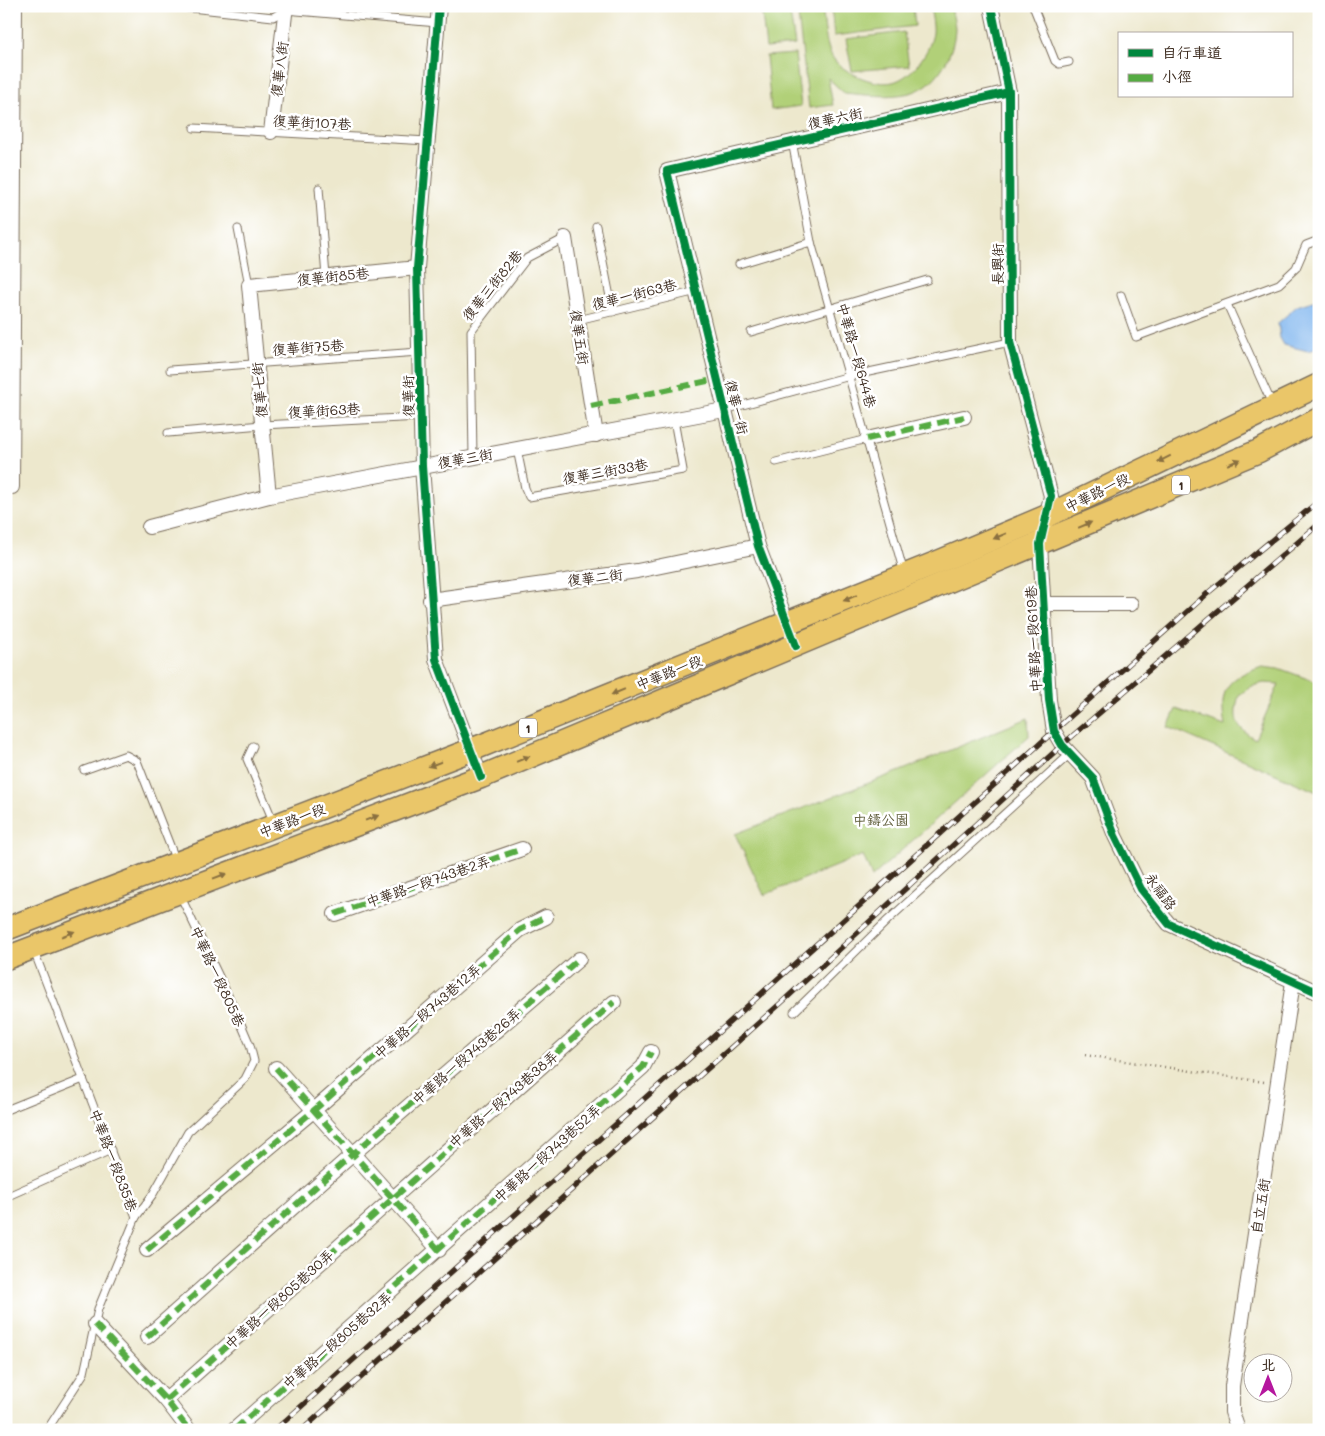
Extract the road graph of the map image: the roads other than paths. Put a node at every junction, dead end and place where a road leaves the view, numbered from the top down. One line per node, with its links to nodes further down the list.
1 (15, 6): 53 (street)
2 (172, 6): 6 (lane)
3 (439, 6): 7 (street, 復華街)
4 (991, 6): 9 (street, 長興街)
5 (1033, 6): 8 (lane)
6 (286, 8): 7 (lane); 11 (street, 復華八街)
7 (438, 23): 13 (street, 復華街)
8 (1069, 62)
9 (1009, 92): 12 (street, 復華六街); 33 (street, 長興街)
10 (194, 128): 11 (lane, 復華街107巷)
11 (271, 132): 13 (lane, 復華街107巷)
12 (792, 140): 14 (street, 復華六街); 20 (lane, 中華路一段644巷)
13 (428, 141): 22 (street, 復華街)
14 (668, 171): 26 (street, 復華一街)
15 (318, 188): 23 (lane)
16 (596, 226): 30 (lane)
17 (238, 229): 25 (lane)
18 (565, 238): 31 (street, 復華五街); 50 (lane, 復華三街82巷)
19 (1319, 240): 28 (lane)
20 (812, 242): 21 (lane); 29 (lane, 中華路一段644巷)
21 (739, 264)
22 (417, 268): 23 (street, 復華街85巷); 34 (street, 復華街)
23 (326, 277): 25 (street, 復華街85巷)
24 (927, 280): 29 (lane)
25 (249, 285): 35 (street, 復華七街)
26 (697, 292): 30 (lane, 復華一街63巷); 40 (street, 復華一街)
27 (1121, 295): 28 (lane)
28 (1227, 304): 39 (lane)
29 (831, 310): 32 (lane); 37 (lane, 中華路一段644巷)
30 (613, 312): 31 (lane, 復華一街63巷)
31 (578, 320): 47 (street, 復華五街)
32 (751, 332)
33 (1010, 342): 37 (lane); 55 (street, 長興街)
34 (419, 352): 35 (lane, 復華街75巷); 42 (street, 復華街)
35 (256, 364): 36 (lane, 復華街75巷); 45 (street, 復華七街)
36 (170, 370)
37 (850, 376): 40 (lane); 48 (lane, 中華路一段644巷)
38 (1319, 385): 39 (main road, 中華路一段 / 1)
39 (1273, 407): 55 (main road, 中華路一段 / 1, one-way to 55)
40 (724, 410): 44 (street, 復華三街); 58 (street, 復華一街)
41 (964, 417): 48 (street)
42 (421, 418): 45 (lane, 復華街63巷); 52 (street, 復華街)
43 (1319, 419): 57 (main road, 中華路一段 / 1, one-way to 43)
44 (674, 420): 47 (street, 復華三街); 49 (lane, 復華三街33巷)
45 (262, 425): 46 (lane, 復華街63巷); 54 (street, 復華七街)
46 (168, 433)
47 (596, 435): 49 (street, 復華三街)
48 (867, 439): 51 (lane); 59 (lane, 中華路一段644巷)
49 (517, 449): 50 (street, 復華三街)
50 (473, 457): 52 (street, 復華三街)
51 (776, 462)
52 (422, 466): 54 (street, 復華三街); 60 (street, 復華街)
53 (6, 487)
54 (268, 496): 56 (street, 復華三街)
55 (1045, 517): 57 (street, 中華路一段619巷); 59 (main road, 中華路一段 / 1, one-way to 59)
56 (149, 526)
57 (1040, 544): 61 (street, 中華路一段619巷); 64 (main road, 中華路一段 / 1)
58 (758, 546): 60 (street, 復華二街); 63 (street, 復華一街)
59 (904, 575): 63 (main road, 中華路一段 / 1, one-way to 63)
60 (430, 600): 67 (street, 復華街)
61 (1043, 604): 62 (street); 65 (street, 中華路一段619巷)
62 (1131, 604)
63 (786, 624): 64 (street, 復華一街); 67 (main road, 中華路一段 / 1, one-way to 67)
64 (796, 646): 70 (main road, 中華路一段 / 1, one-way to 64)
65 (1054, 731): 68 (street, 永福路)
66 (253, 746): 71 (lane)
67 (471, 750): 70 (street, 復華街); 71 (main road, 中華路一段 / 1, one-way to 71)
68 (1070, 754): 81 (street, 永福路); 84 (lane)
69 (84, 770): 73 (lane)
70 (481, 777): 74 (main road, 中華路一段 / 1, one-way to 70)
71 (276, 826): 73 (main road, 中華路一段 / 1)
72 (522, 848): 75 (street, 中華路一段743巷2弄)
73 (177, 864): 77 (main road, 中華路一段 / 1)
74 (178, 892): 78 (main road, 中華路一段 / 1, one-way to 74); 94 (lane, 中華路一段805巷)
75 (335, 914)
76 (546, 917): 89 (street, 中華路一段743巷12弄)
77 (6, 929)
78 (33, 948): 79 (main road, 中華路一段 / 1); 87 (lane, 中華路一段835巷)
79 (6, 958)
80 (579, 959): 91 (street, 中華路一段743巷26弄)
81 (1294, 982): 82 (street, 永福路); 103 (street, 自立五街)
82 (1319, 992)
83 (614, 1002): 93 (street, 中華路一段743巷38弄)
84 (794, 1012)
85 (650, 1052): 96 (street, 中華路一段743巷52弄)
86 (276, 1068): 89 (street)
87 (83, 1079): 88 (lane); 90 (lane, 中華路一段835巷)
88 (6, 1110)
89 (313, 1111): 91 (street); 95 (street, 中華路一段743巷12弄)
90 (110, 1150): 92 (lane); 94 (lane, 中華路一段835巷)
91 (354, 1153): 93 (street); 98 (street, 中華路一段743巷26弄)
92 (8, 1196)
93 (392, 1197): 96 (street); 99 (street, 中華路一段805巷30弄)
94 (136, 1217): 97 (lane, 中華路一段835巷)
95 (147, 1250)
96 (439, 1250): 102 (street, 中華路一段805巷32弄)
97 (95, 1324): 99 (street); 100 (lane, 中華路一段835巷)
98 (147, 1337)
99 (166, 1400): 101 (street)
100 (47, 1430)
101 (189, 1430)
102 (234, 1430)
103 (1238, 1430)

